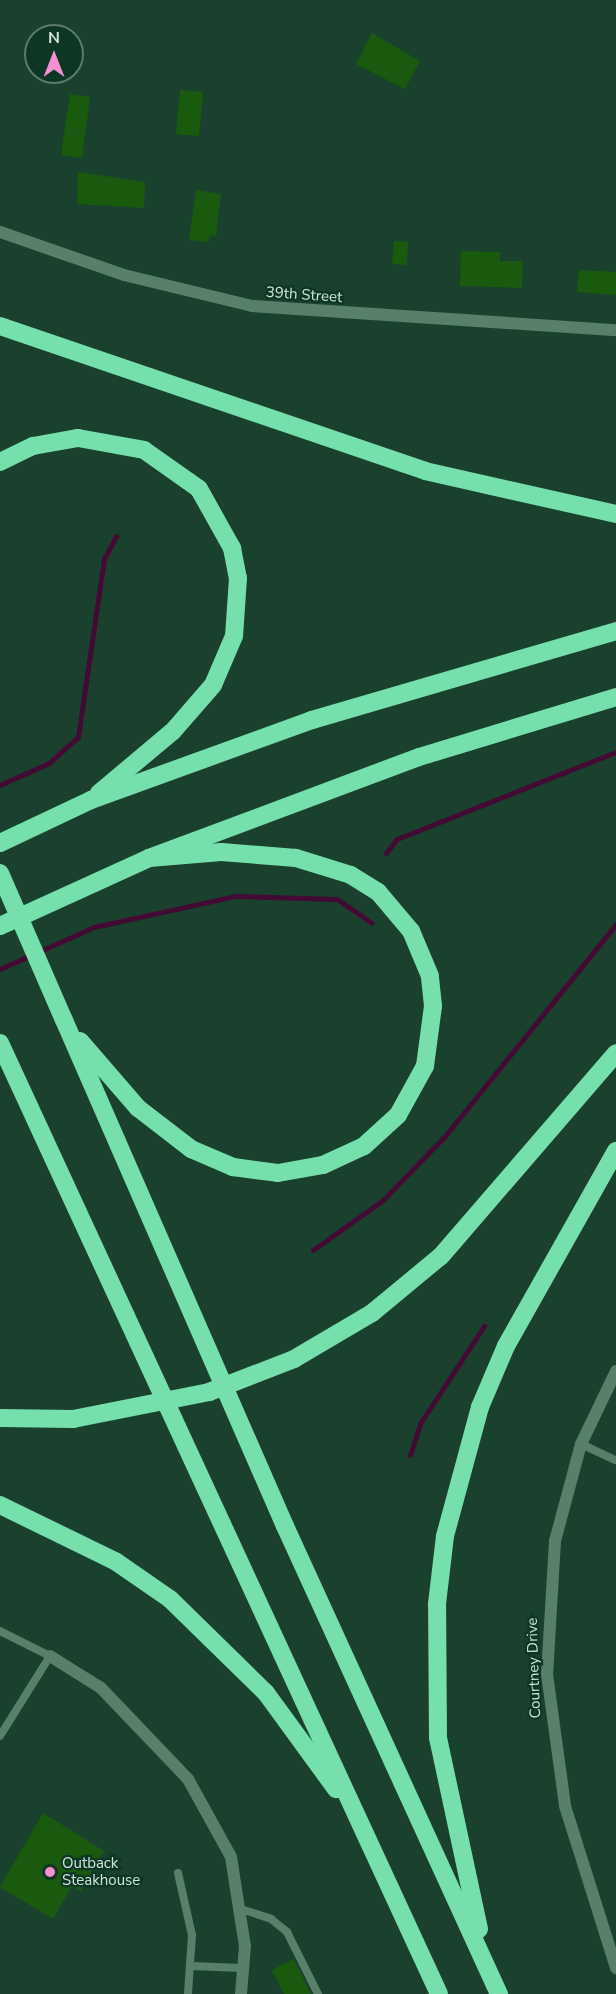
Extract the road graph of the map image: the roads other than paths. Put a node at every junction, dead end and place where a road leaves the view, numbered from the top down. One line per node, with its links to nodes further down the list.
1 (0, 232): 3 (street, 39th Street)
2 (0, 326): 5 (highway)
3 (616, 330)
4 (0, 462): 8 (highway)
5 (616, 514)
6 (616, 630): 8 (highway)
7 (616, 697): 10 (highway)
8 (92, 800): 9 (highway)
9 (0, 843)
10 (149, 858): 12 (highway); 13 (highway)
11 (0, 873): 13 (highway, bridge)
12 (0, 926)
13 (64, 1020): 28 (highway)
14 (1, 1045): 25 (highway)
15 (616, 1053): 18 (highway, bridge)
16 (616, 1151): 28 (highway)
17 (616, 1371): 19 (street, Courtney Drive)
18 (0, 1418)
19 (581, 1444): 20 (lane); 31 (street, Courtney Drive)
20 (616, 1460)
21 (0, 1505): 25 (highway)
22 (0, 1631): 23 (lane)
23 (50, 1656): 24 (lane); 27 (street)
24 (0, 1736)
25 (360, 1823): 35 (highway)
26 (178, 1873): 29 (lane)
27 (241, 1909): 30 (street); 34 (lane)
28 (486, 1963): 36 (highway)
29 (191, 1966): 30 (lane); 32 (lane)
30 (243, 1968): 33 (street)
31 (616, 1968)
32 (188, 1994)
33 (241, 1994)
34 (318, 1994)
35 (439, 1994)
36 (499, 1994)

